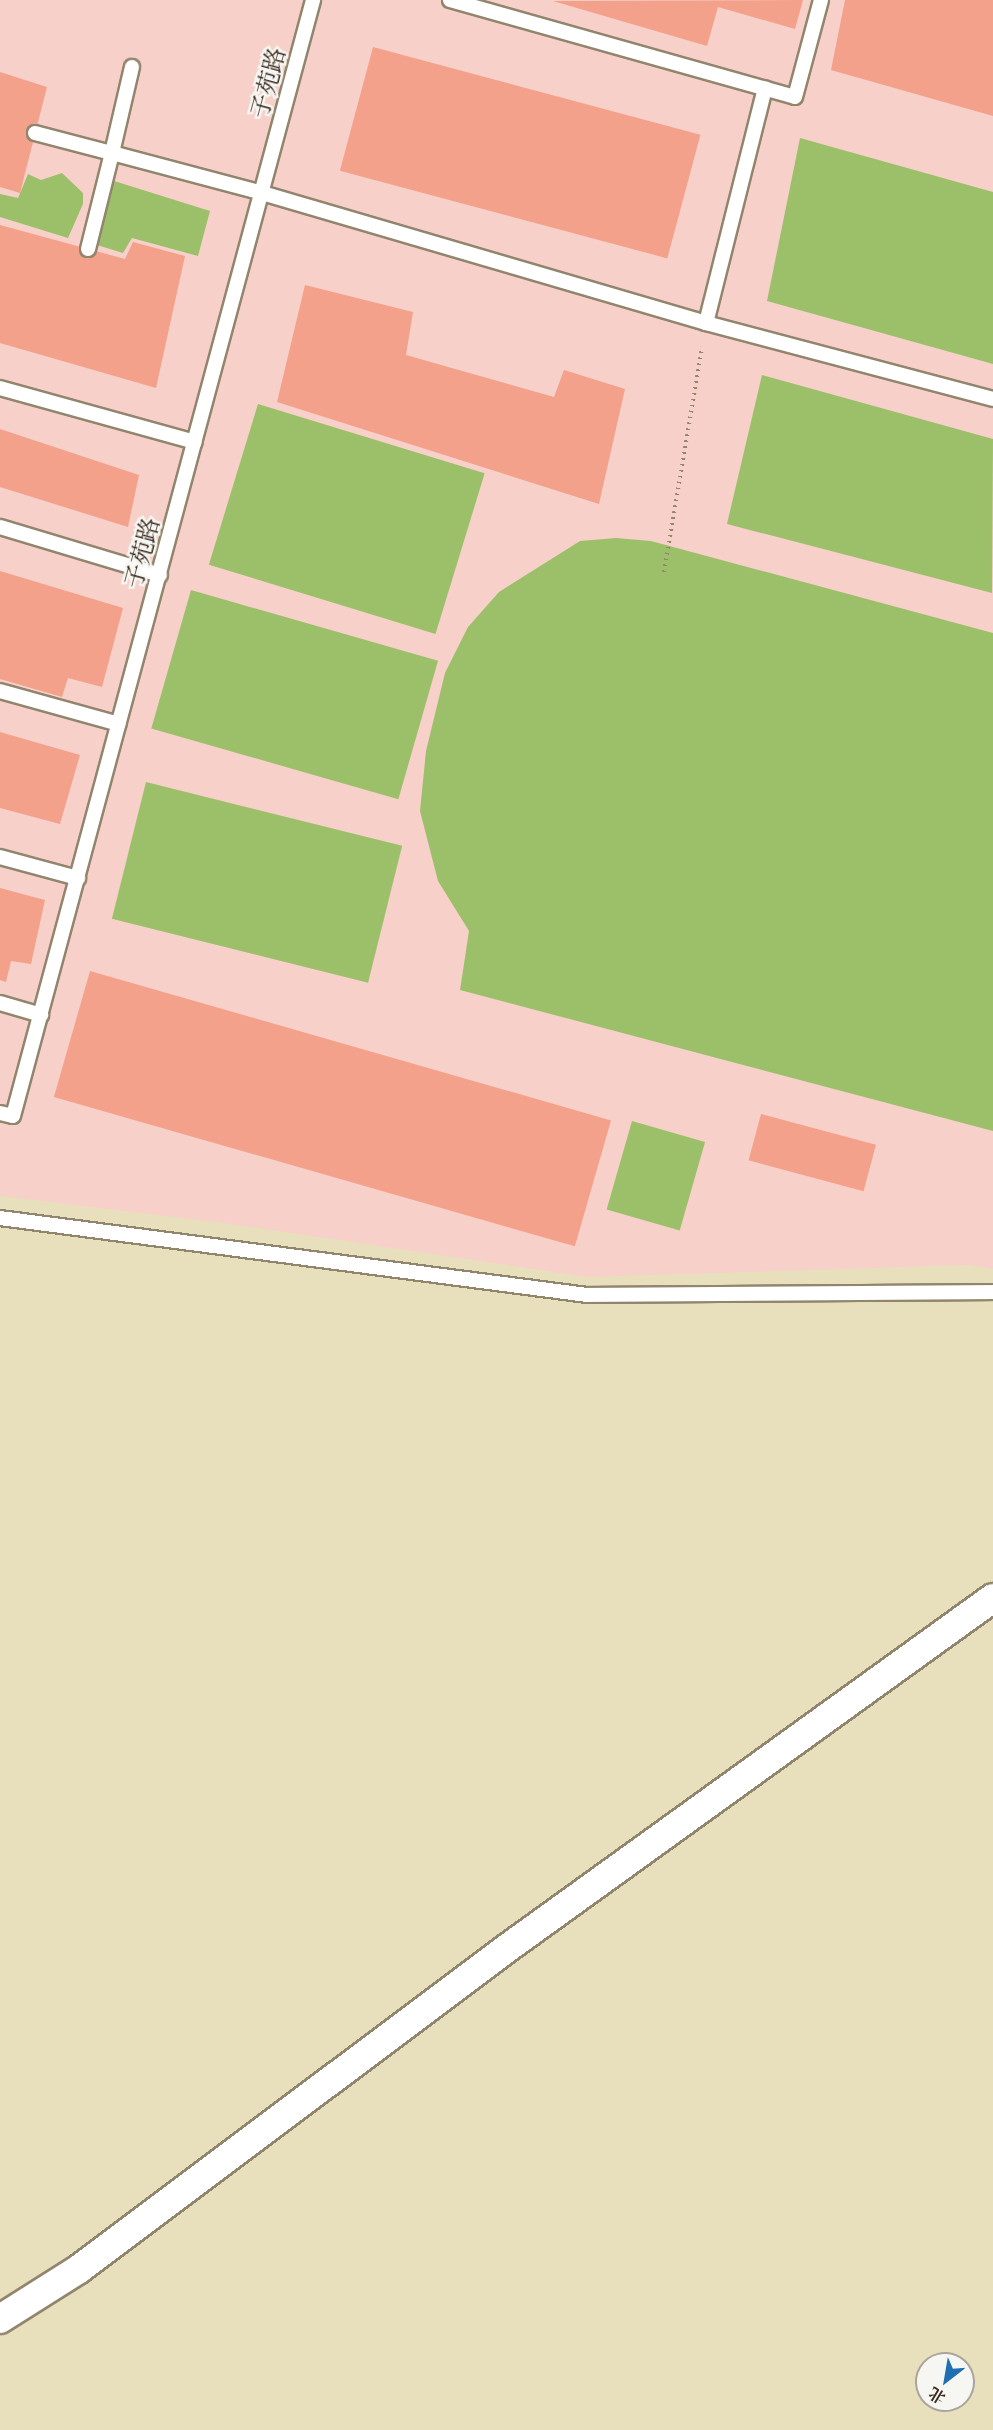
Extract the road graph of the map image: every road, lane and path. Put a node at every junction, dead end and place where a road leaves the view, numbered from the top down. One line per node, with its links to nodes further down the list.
1 (313, 0): 8 (lane, 子苑路)
2 (450, 0): 5 (lane)
3 (821, 0): 5 (lane)
4 (132, 67): 7 (lane)
5 (765, 88): 10 (lane)
6 (35, 133): 7 (lane)
7 (112, 153): 8 (lane); 9 (lane)
8 (262, 193): 10 (lane); 13 (lane, 子苑路)
9 (88, 249)
10 (706, 323): 12 (lane); 15 (path)
11 (0, 388): 13 (lane)
12 (993, 399)
13 (195, 442): 16 (lane, 子苑路)
14 (0, 527): 16 (lane)
15 (664, 572)
16 (160, 574): 18 (lane, 子苑路)
17 (0, 691): 18 (lane)
18 (119, 724): 20 (lane, 子苑路)
19 (0, 857): 20 (lane)
20 (78, 878): 22 (lane, 子苑路)
21 (0, 1003): 22 (lane)
22 (41, 1015): 23 (lane, 子苑路)
23 (6, 1114)
24 (0, 1218): 25 (lane)
25 (993, 1292)
26 (993, 1598): 27 (street)
27 (0, 2319)

